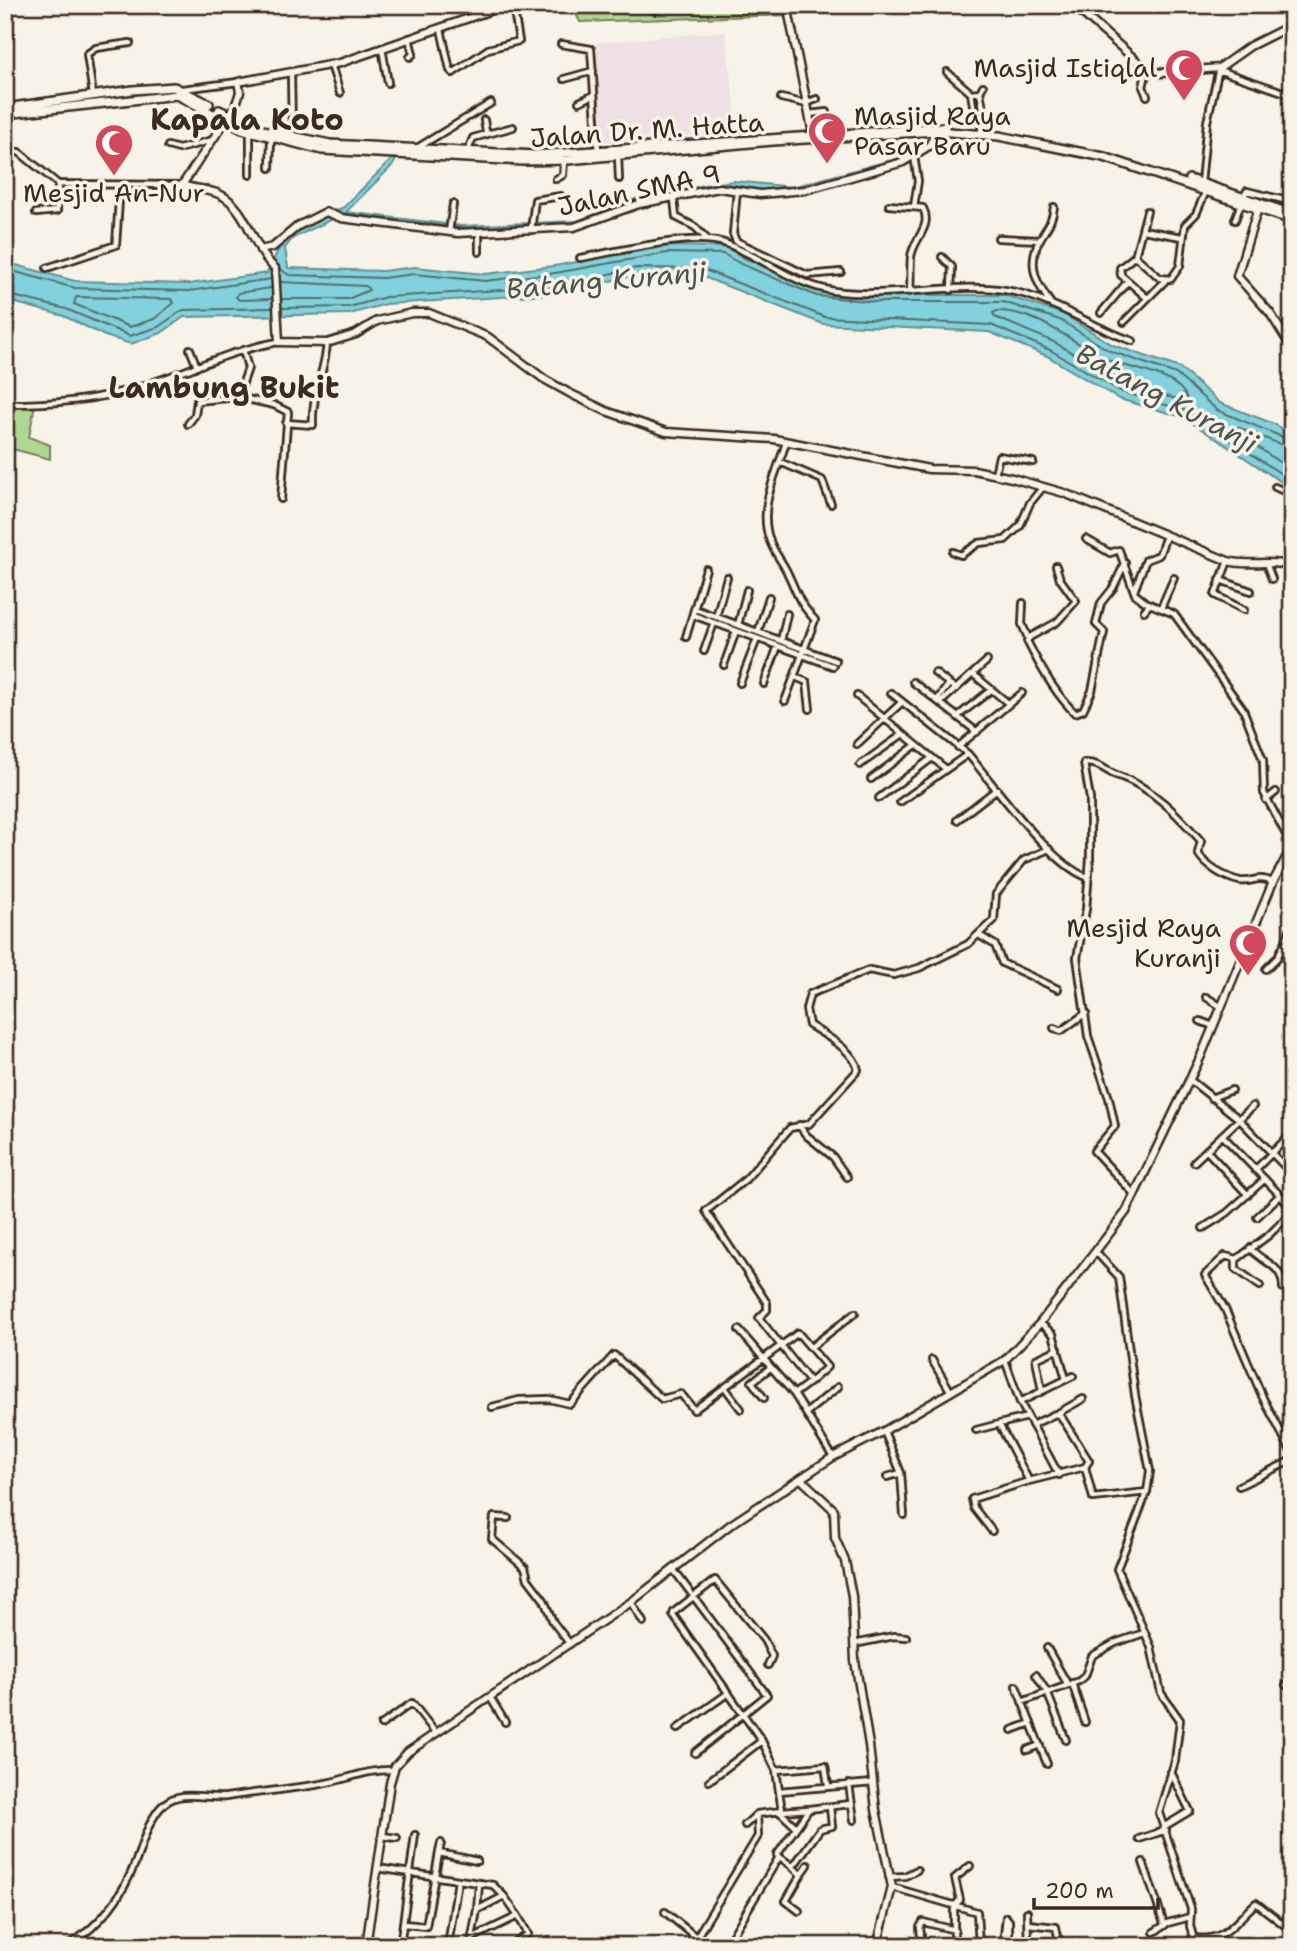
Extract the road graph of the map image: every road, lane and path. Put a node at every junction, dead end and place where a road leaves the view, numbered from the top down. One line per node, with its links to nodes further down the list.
1 (506, 5): 6 (street)
2 (513, 5): 6 (street)
3 (787, 5): 35 (street)
4 (1073, 5): 14 (street)
5 (1292, 25): 13 (street)
6 (441, 29): 7 (street)
7 (409, 38): 10 (street); 11 (street)
8 (130, 43): 28 (street)
9 (561, 44): 15 (street)
10 (382, 48): 12 (street); 20 (street)
11 (410, 57)
12 (331, 65): 17 (street); 24 (street)
13 (1219, 69): 14 (street); 27 (street); 69 (street)
14 (1147, 70): 29 (street)
15 (593, 71): 18 (street); 26 (street)
16 (947, 72): 25 (street)
17 (292, 73): 19 (street); 50 (street)
18 (564, 79)
19 (238, 82): 22 (street); 41 (street)
20 (388, 83)
21 (983, 86): 23 (street)
22 (179, 92): 28 (main road, Jalan Dr. M. Hatta); 32 (main road, Jalan Dr. M. Hatta); 41 (main road, Jalan Dr. M. Hatta)
23 (980, 92): 25 (street); 45 (street)
24 (340, 93)
25 (971, 93): 36 (street)
26 (594, 95): 33 (street); 57 (street)
27 (1292, 95)
28 (93, 96): 32 (main road, Jalan Dr. M. Hatta)
29 (1147, 96)
30 (781, 98): 35 (street)
31 (817, 99): 35 (street)
32 (76, 102): 37 (main road, Jalan Dr. M. Hatta); 39 (main road, Jalan Dr. M. Hatta)
33 (579, 102)
34 (491, 103): 55 (street)
35 (806, 104): 40 (street)
36 (973, 105)
37 (5, 108)
38 (827, 112): 40 (street)
39 (5, 114)
40 (809, 114): 48 (street)
41 (227, 117): 46 (main road, Jalan Dr. M. Hatta); 50 (main road, Jalan Dr. M. Hatta); 52 (street)
42 (484, 120): 47 (street)
43 (513, 127): 47 (street)
44 (937, 131): 49 (main road, Jalan Dr. M. Hatta); 53 (main road, Jalan Dr. M. Hatta); 60 (street, Jalan SMA 9)
45 (981, 131): 48 (main road, Jalan Dr. M. Hatta); 49 (main road, Jalan Dr. M. Hatta)
46 (250, 132): 51 (main road, Jalan Dr. M. Hatta); 63 (street)
47 (486, 132): 56 (street)
48 (813, 134): 53 (main road, Jalan Dr. M. Hatta)
49 (1003, 134): 69 (main road, Jalan Dr. M. Hatta)
50 (292, 138): 55 (main road, Jalan Dr. M. Hatta)
51 (271, 139): 55 (main road, Jalan Dr. M. Hatta); 62 (street)
52 (209, 141): 54 (street); 68 (street)
53 (748, 141): 57 (main road, Jalan Dr. M. Hatta); 59 (main road, Jalan Dr. M. Hatta)
54 (168, 146)
55 (422, 150): 56 (main road, Jalan Dr. M. Hatta); 61 (main road, Jalan Dr. M. Hatta)
56 (468, 150): 61 (main road, Jalan Dr. M. Hatta)
57 (598, 150): 61 (main road, Jalan Dr. M. Hatta)
58 (5, 152): 66 (street)
59 (618, 156): 61 (main road, Jalan Dr. M. Hatta); 65 (street)
60 (914, 156): 70 (street, Jalan SMA 9); 77 (street)
61 (567, 158): 64 (street)
62 (270, 168)
63 (250, 175)
64 (556, 179)
65 (619, 179)
66 (58, 184): 67 (street); 82 (street)
67 (120, 185): 68 (street); 99 (street)
68 (182, 185): 94 (street)
69 (1204, 186): 74 (main road, Jalan Dr. M. Hatta); 90 (street)
70 (737, 189): 72 (street, Jalan SMA 9); 100 (street)
71 (561, 196): 87 (street)
72 (674, 199): 87 (street, Jalan SMA 9); 92 (street)
73 (1292, 202): 74 (street)
74 (1241, 203): 79 (main road, Jalan Dr. M. Hatta); 80 (street); 83 (main road, Jalan Dr. M. Hatta); 84 (street)
75 (453, 204): 86 (street)
76 (889, 205): 77 (street)
77 (914, 207): 104 (street)
78 (1054, 207): 93 (street)
79 (1258, 208): 85 (main road, Jalan Dr. M. Hatta); 112 (street)
80 (1230, 210)
81 (1147, 211): 88 (street)
82 (36, 213)
83 (1292, 214)
84 (1235, 220)
85 (1292, 220)
86 (449, 227): 89 (street, Jalan SMA 9); 94 (street, Jalan SMA 9)
87 (531, 227): 89 (street, Jalan SMA 9)
88 (1143, 230): 90 (street); 96 (street)
89 (479, 232): 95 (street)
90 (1182, 237): 102 (street)
91 (998, 238): 93 (street)
92 (708, 240): 98 (street); 104 (street)
93 (1040, 240): 106 (street)
94 (260, 250): 110 (street)
95 (479, 252)
96 (1135, 256): 101 (street); 102 (street)
97 (942, 257): 103 (street)
98 (580, 258)
99 (47, 268)
100 (841, 272)
101 (1128, 281): 105 (street); 107 (street)
102 (1166, 281): 105 (street)
103 (951, 290): 104 (street); 106 (street)
104 (910, 292)
105 (1147, 298): 108 (street)
106 (1053, 306): 109 (street)
107 (1101, 313)
108 (1124, 323)
109 (1133, 341)
110 (279, 342): 111 (street); 114 (street)
111 (327, 343): 118 (street); 120 (street)
112 (1292, 348)
113 (190, 349): 115 (street)
114 (243, 350): 115 (street); 116 (street)
115 (197, 367): 117 (street)
116 (238, 397): 118 (street); 119 (street)
117 (5, 404)
118 (286, 423): 127 (street)
119 (188, 424)
120 (786, 441): 121 (street); 123 (street)
121 (780, 462): 128 (street); 161 (street)
122 (1033, 462): 123 (street)
123 (995, 470): 124 (street)
124 (1044, 486): 129 (street); 131 (street)
125 (1275, 487): 126 (street)
126 (1292, 495)
127 (281, 499)
128 (831, 504)
129 (1166, 535): 132 (street); 143 (street)
130 (1086, 539): 133 (street)
131 (953, 552)
132 (1228, 561): 134 (street); 141 (street)
133 (1125, 562): 143 (street); 158 (street)
134 (1266, 562): 136 (street); 140 (street)
135 (1056, 566): 158 (street)
136 (1292, 566)
137 (706, 569): 149 (street)
138 (727, 577): 154 (street)
139 (1174, 578): 148 (street)
140 (1272, 579)
141 (1220, 580): 144 (street); 150 (street)
142 (747, 590): 155 (street)
143 (1134, 591): 147 (street)
144 (1251, 591)
145 (769, 597): 156 (street)
146 (1023, 603): 158 (street)
147 (1150, 604): 148 (street); 151 (street)
148 (1161, 608): 197 (street)
149 (695, 609): 153 (street); 154 (street)
150 (1244, 610)
151 (1144, 611)
152 (787, 614): 159 (street)
153 (693, 615): 154 (street); 157 (street)
154 (715, 620): 155 (street); 160 (street)
155 (737, 628): 156 (street); 164 (street)
156 (757, 635): 159 (street); 169 (street)
157 (686, 637)
158 (1028, 638)
159 (780, 643): 161 (street); 170 (street)
160 (704, 651)
161 (804, 653): 163 (street); 167 (street)
162 (987, 661): 166 (street)
163 (834, 664)
164 (724, 665)
165 (934, 673): 171 (street)
166 (973, 674): 172 (street); 173 (street)
167 (795, 677): 177 (street); 181 (street)
168 (913, 682): 178 (street)
169 (740, 683)
170 (764, 684)
171 (949, 684): 172 (street); 178 (street)
172 (956, 689): 178 (street)
173 (990, 690): 180 (street); 182 (street)
174 (891, 693): 179 (street)
175 (1022, 693): 180 (street)
176 (857, 696): 183 (street)
177 (785, 701)
178 (939, 701): 182 (street)
179 (902, 702): 183 (street); 188 (street)
180 (1009, 704): 184 (street)
181 (810, 709)
182 (958, 716): 184 (street)
183 (887, 720): 185 (street); 186 (street)
184 (976, 732): 188 (street)
185 (903, 734): 187 (street); 191 (street)
186 (857, 744)
187 (916, 745): 190 (street); 193 (street)
188 (958, 747): 189 (street)
189 (968, 754): 192 (street); 194 (street)
190 (932, 758): 192 (street); 196 (street)
191 (860, 765)
192 (946, 769): 198 (street)
193 (871, 779)
194 (997, 789): 199 (street); 200 (street)
195 (1276, 792): 197 (street)
196 (879, 798)
197 (1266, 800): 201 (street)
198 (900, 802)
199 (957, 820)
200 (1049, 849): 202 (street); 205 (street)
201 (1291, 849): 203 (street)
202 (1087, 877): 203 (street); 212 (street)
203 (1273, 882): 211 (street)
204 (1292, 924): 206 (street)
205 (979, 935): 209 (street); 221 (street)
206 (1286, 942): 207 (street); 208 (street)
207 (1292, 951)
208 (1266, 969)
209 (1058, 989)
210 (1206, 998): 211 (street)
211 (1220, 1006): 214 (street)
212 (1086, 1013): 215 (street); 233 (street)
213 (1200, 1021): 214 (street)
214 (1213, 1026): 216 (street)
215 (1054, 1028)
216 (1189, 1080): 218 (street); 233 (street)
217 (1232, 1090): 218 (street)
218 (1211, 1098): 220 (street)
219 (1252, 1106): 220 (street)
220 (1239, 1119): 222 (street); 225 (street)
221 (799, 1125): 229 (street); 245 (street)
222 (1222, 1135): 224 (street); 227 (street)
223 (1291, 1137): 225 (street)
224 (1207, 1151): 226 (street); 231 (street)
225 (1272, 1153): 227 (street); 228 (street)
226 (1194, 1163)
227 (1255, 1170): 230 (street)
228 (1292, 1174)
229 (847, 1177)
230 (1265, 1179): 231 (street); 232 (street)
231 (1248, 1195): 236 (street)
232 (1280, 1195): 234 (street); 235 (street)
233 (1135, 1196): 238 (street)
234 (1292, 1210): 237 (street)
235 (1257, 1217)
236 (1203, 1228)
237 (1250, 1248): 239 (street); 241 (street)
238 (1095, 1252): 243 (street); 284 (street)
239 (1237, 1259): 240 (street); 274 (street)
240 (1260, 1286)
241 (1283, 1287)
242 (855, 1313): 246 (street)
243 (1040, 1323): 247 (street); 250 (street)
244 (739, 1331): 248 (street)
245 (781, 1346): 246 (street); 248 (street); 256 (street)
246 (811, 1347): 256 (street)
247 (1058, 1349): 254 (street); 259 (street)
248 (763, 1359): 251 (street); 252 (street)
249 (932, 1360): 260 (street)
250 (1005, 1360): 260 (street); 264 (street)
251 (770, 1368): 255 (street); 261 (street)
252 (744, 1375): 255 (street); 258 (street)
253 (1073, 1376): 254 (street)
254 (1066, 1379): 259 (street)
255 (752, 1382): 262 (street)
256 (810, 1382): 261 (street)
257 (838, 1387): 267 (street)
258 (726, 1389): 265 (street); 266 (street)
259 (1042, 1391): 264 (street)
260 (951, 1392): 273 (street)
261 (794, 1394): 267 (street)
262 (764, 1398)
263 (1083, 1399): 268 (street)
264 (1020, 1402): 269 (street)
265 (492, 1407)
266 (741, 1409)
267 (806, 1413): 275 (street)
268 (1058, 1413): 271 (street); 277 (street)
269 (1027, 1417): 270 (street); 271 (street)
270 (999, 1424): 272 (street); 282 (street)
271 (1031, 1425): 279 (street)
272 (976, 1430)
273 (884, 1431): 275 (street); 278 (street)
274 (1292, 1453)
275 (833, 1457): 281 (street)
276 (1292, 1460): 283 (street)
277 (1085, 1467): 279 (street); 284 (street)
278 (901, 1473): 280 (street); 285 (street)
279 (1059, 1475): 282 (street)
280 (887, 1477)
281 (801, 1479): 288 (street); 295 (street)
282 (1029, 1481): 287 (street)
283 (1239, 1486)
284 (1147, 1492): 292 (street)
285 (904, 1515)
286 (508, 1518): 294 (street)
287 (992, 1531)
288 (672, 1569): 289 (street); 290 (street)
289 (694, 1595): 297 (street); 302 (street); 305 (street)
290 (631, 1602): 291 (street); 294 (street)
291 (643, 1622)
292 (1144, 1633): 299 (street); 321 (street)
293 (906, 1637): 295 (street)
294 (570, 1644): 303 (street)
295 (854, 1644): 323 (street)
296 (1047, 1648): 299 (street)
297 (768, 1665)
298 (1036, 1675): 301 (street)
299 (1070, 1684): 301 (street); 307 (street)
300 (1016, 1686): 304 (street)
301 (1047, 1692): 304 (street); 314 (street)
302 (727, 1694): 305 (street); 310 (street)
303 (490, 1697): 306 (street); 312 (street)
304 (1022, 1702): 308 (street)
305 (745, 1716): 313 (street); 317 (street)
306 (505, 1721)
307 (1085, 1722)
308 (1031, 1723): 311 (street); 315 (street)
309 (381, 1725): 312 (street)
310 (677, 1730)
311 (1012, 1730)
312 (435, 1732): 319 (street)
313 (760, 1738): 320 (street); 322 (street)
314 (1066, 1740)
315 (1040, 1745): 316 (street); 318 (street)
316 (1027, 1750)
317 (695, 1753)
318 (1047, 1764)
319 (393, 1770): 337 (street); 378 (street)
320 (776, 1770): 325 (street); 326 (street)
321 (1171, 1772): 335 (street); 335 (street)
322 (709, 1781)
323 (873, 1783): 324 (street); 353 (street)
324 (849, 1784): 325 (street); 327 (street)
325 (828, 1785): 326 (street)
326 (779, 1791): 330 (street)
327 (850, 1804): 328 (street); 332 (street)
328 (830, 1807): 329 (street); 346 (street)
329 (809, 1809): 330 (street); 334 (street)
330 (780, 1811): 331 (street); 334 (street)
331 (757, 1814): 333 (street); 372 (street)
332 (854, 1820)
333 (745, 1825)
334 (796, 1827): 342 (street)
335 (1165, 1828): 339 (street); 364 (street)
336 (415, 1835): 350 (street)
337 (382, 1836): 338 (street); 348 (street)
338 (397, 1838)
339 (1139, 1839)
340 (441, 1843): 341 (street)
341 (439, 1853): 343 (street); 352 (street)
342 (779, 1857): 346 (street); 386 (street)
343 (477, 1861)
344 (1143, 1861): 367 (street)
345 (808, 1865): 351 (street)
346 (792, 1866): 351 (street)
347 (970, 1866): 358 (street)
348 (377, 1868): 350 (street); 376 (street)
349 (917, 1870): 353 (street)
350 (410, 1872): 352 (street); 365 (street)
351 (801, 1875): 360 (street)
352 (435, 1877): 354 (street); 365 (street)
353 (888, 1877): 356 (street)
354 (458, 1880): 355 (street); 381 (street)
355 (479, 1882): 357 (street); 359 (street)
356 (892, 1887): 358 (street); 387 (street)
357 (505, 1896): 359 (street); 363 (street)
358 (954, 1906): 368 (street); 390 (street)
359 (477, 1910): 371 (street)
360 (799, 1911)
361 (665, 1912): 372 (street)
362 (1027, 1912): 366 (street)
363 (518, 1916): 371 (street); 383 (street)
364 (1190, 1917): 367 (street); 373 (street)
365 (403, 1924): 380 (street)
366 (1028, 1924): 375 (street); 394 (street)
367 (1166, 1925): 370 (street)
368 (955, 1930): 377 (street); 389 (street)
369 (1292, 1931): 373 (street)
370 (1154, 1932)
371 (472, 1938): 382 (street)
372 (696, 1938): 385 (street)
373 (1192, 1938): 395 (street)
374 (579, 1942): 384 (street)
375 (1028, 1943): 393 (street)
376 (366, 1944): 379 (street)
377 (921, 1945): 388 (street)
378 (68, 1946)
379 (382, 1946)
380 (400, 1946)
381 (448, 1946)
382 (471, 1946)
383 (511, 1946)
384 (570, 1946)
385 (707, 1946)
386 (726, 1946)
387 (877, 1946)
388 (930, 1946)
389 (954, 1946)
390 (979, 1946)
391 (1003, 1946): 392 (street)
392 (1009, 1946)
393 (1045, 1946)
394 (1060, 1946)
395 (1196, 1946)

